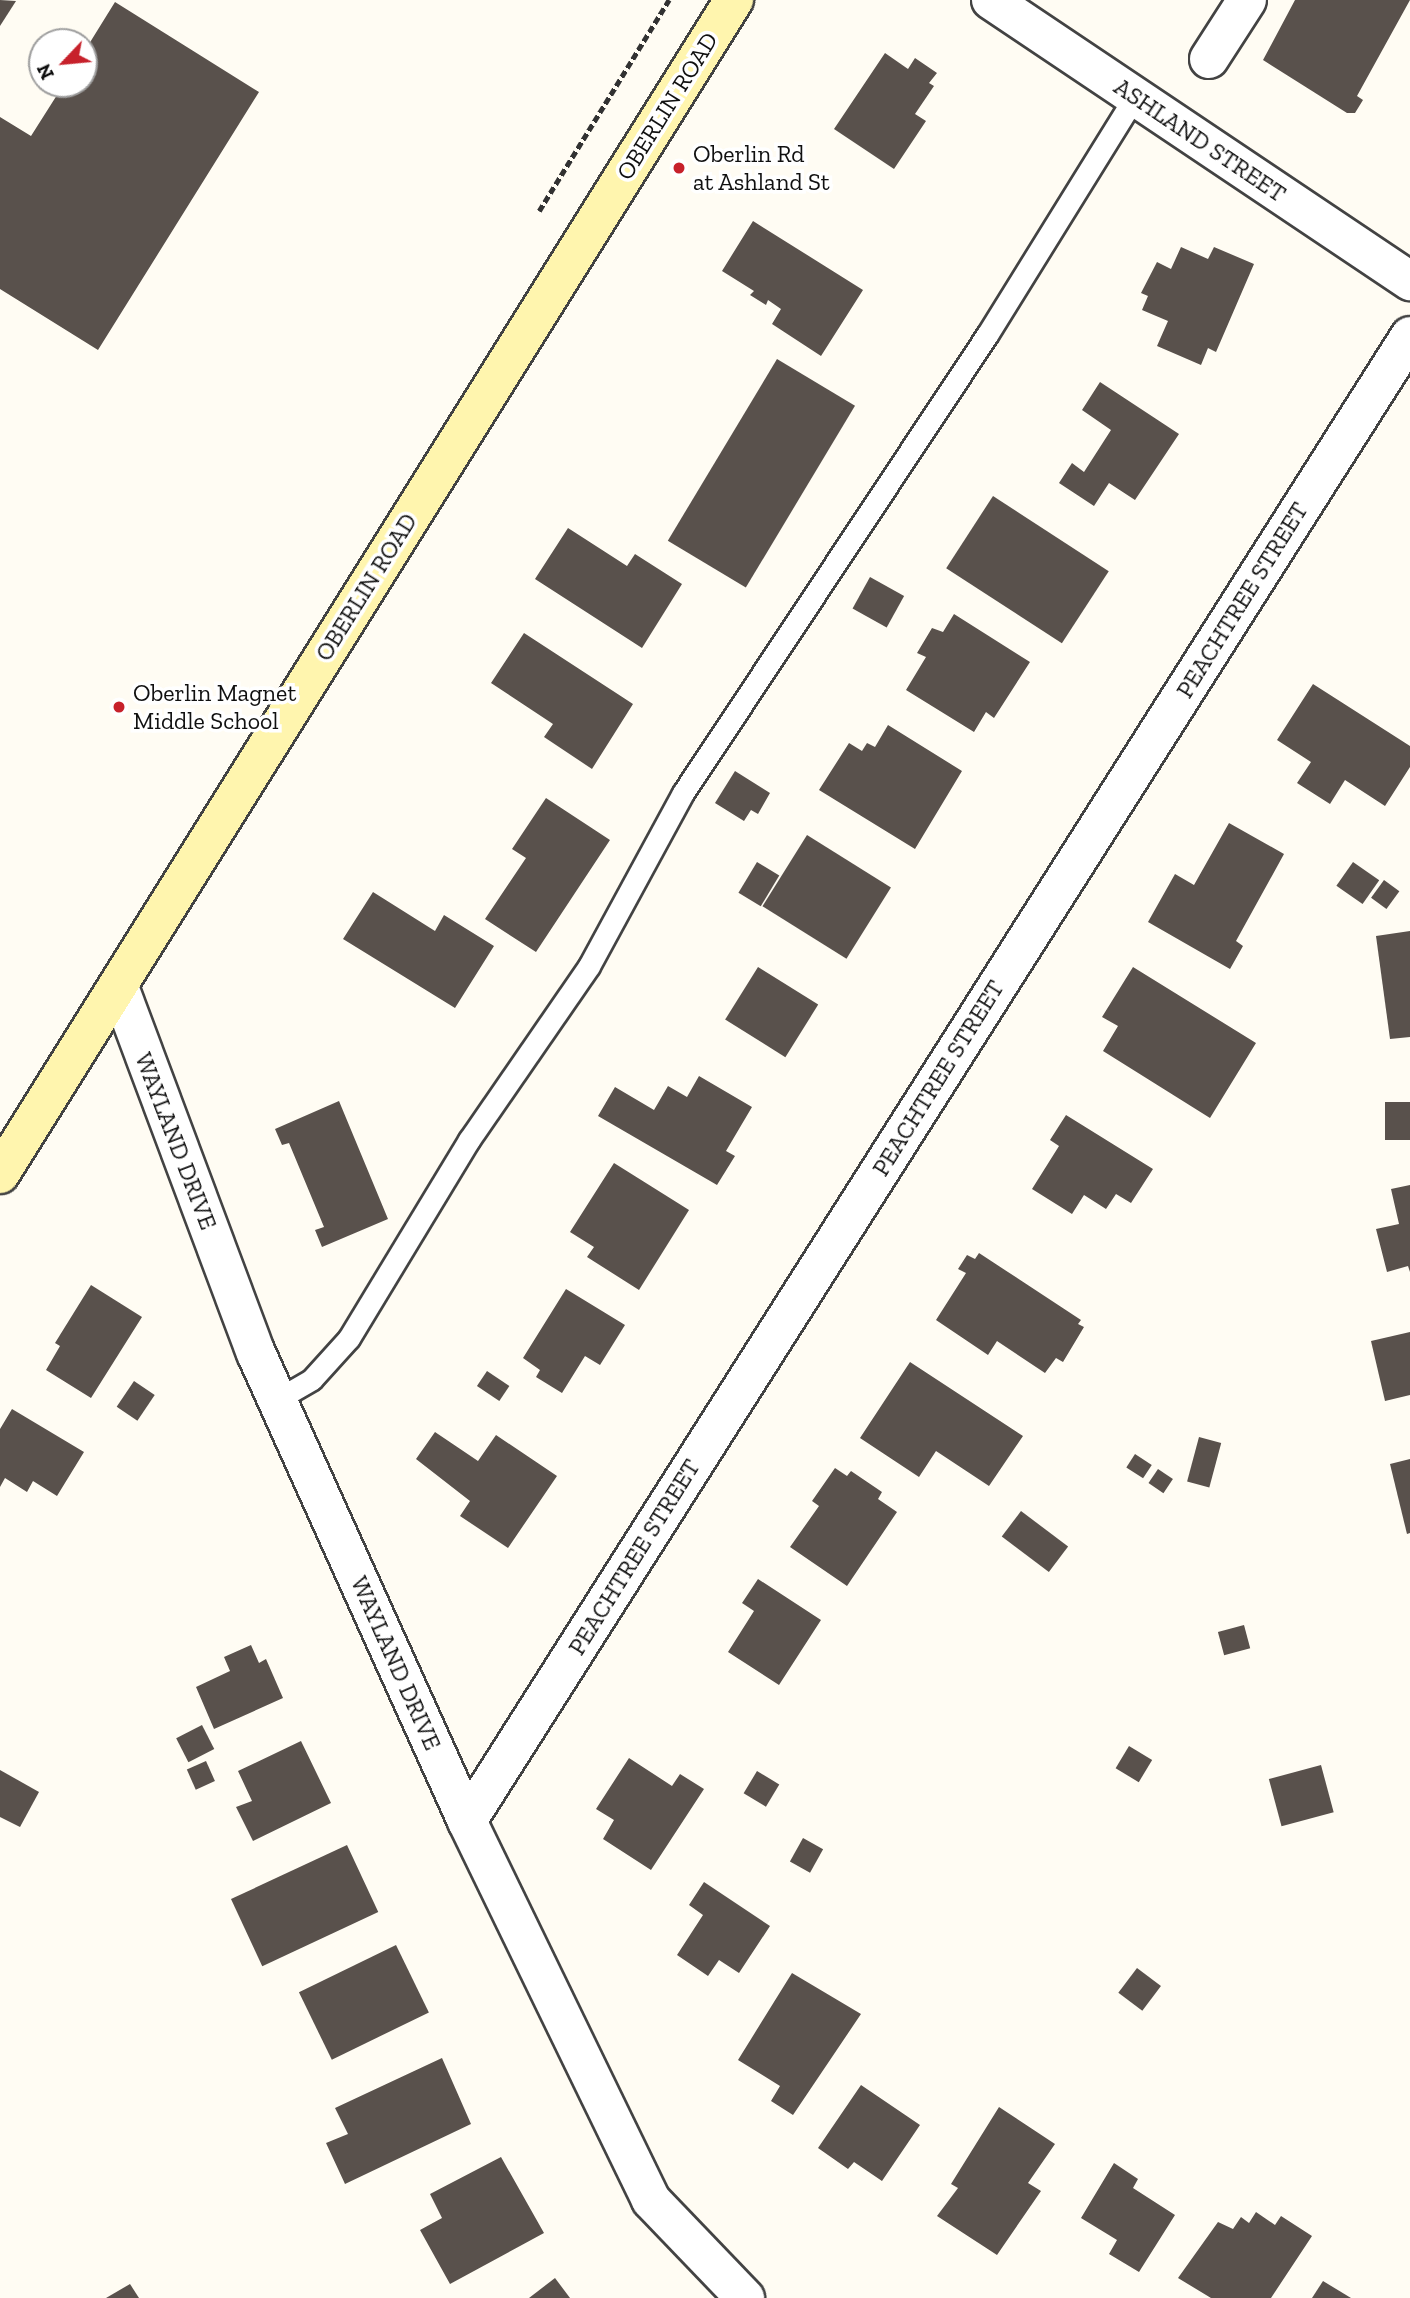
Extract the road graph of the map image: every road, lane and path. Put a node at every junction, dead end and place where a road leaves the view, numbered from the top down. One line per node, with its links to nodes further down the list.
1 (669, 0): 7 (path)
2 (734, 0): 10 (main road, OBERLIN ROAD)
3 (991, 0): 6 (street, ASHLAND STREET)
4 (1248, 0): 5 (street)
5 (1209, 59)
6 (1135, 96): 8 (street, ASHLAND STREET); 12 (lane)
7 (539, 211)
8 (1410, 281)
9 (1408, 348): 13 (street, PEACHTREE STREET)
10 (119, 987): 11 (main road, OBERLIN ROAD); 12 (street, WAYLAND DRIVE)
11 (0, 1174)
12 (278, 1399): 13 (street, WAYLAND DRIVE)
13 (467, 1821): 14 (street, WAYLAND DRIVE)
14 (746, 2298)

